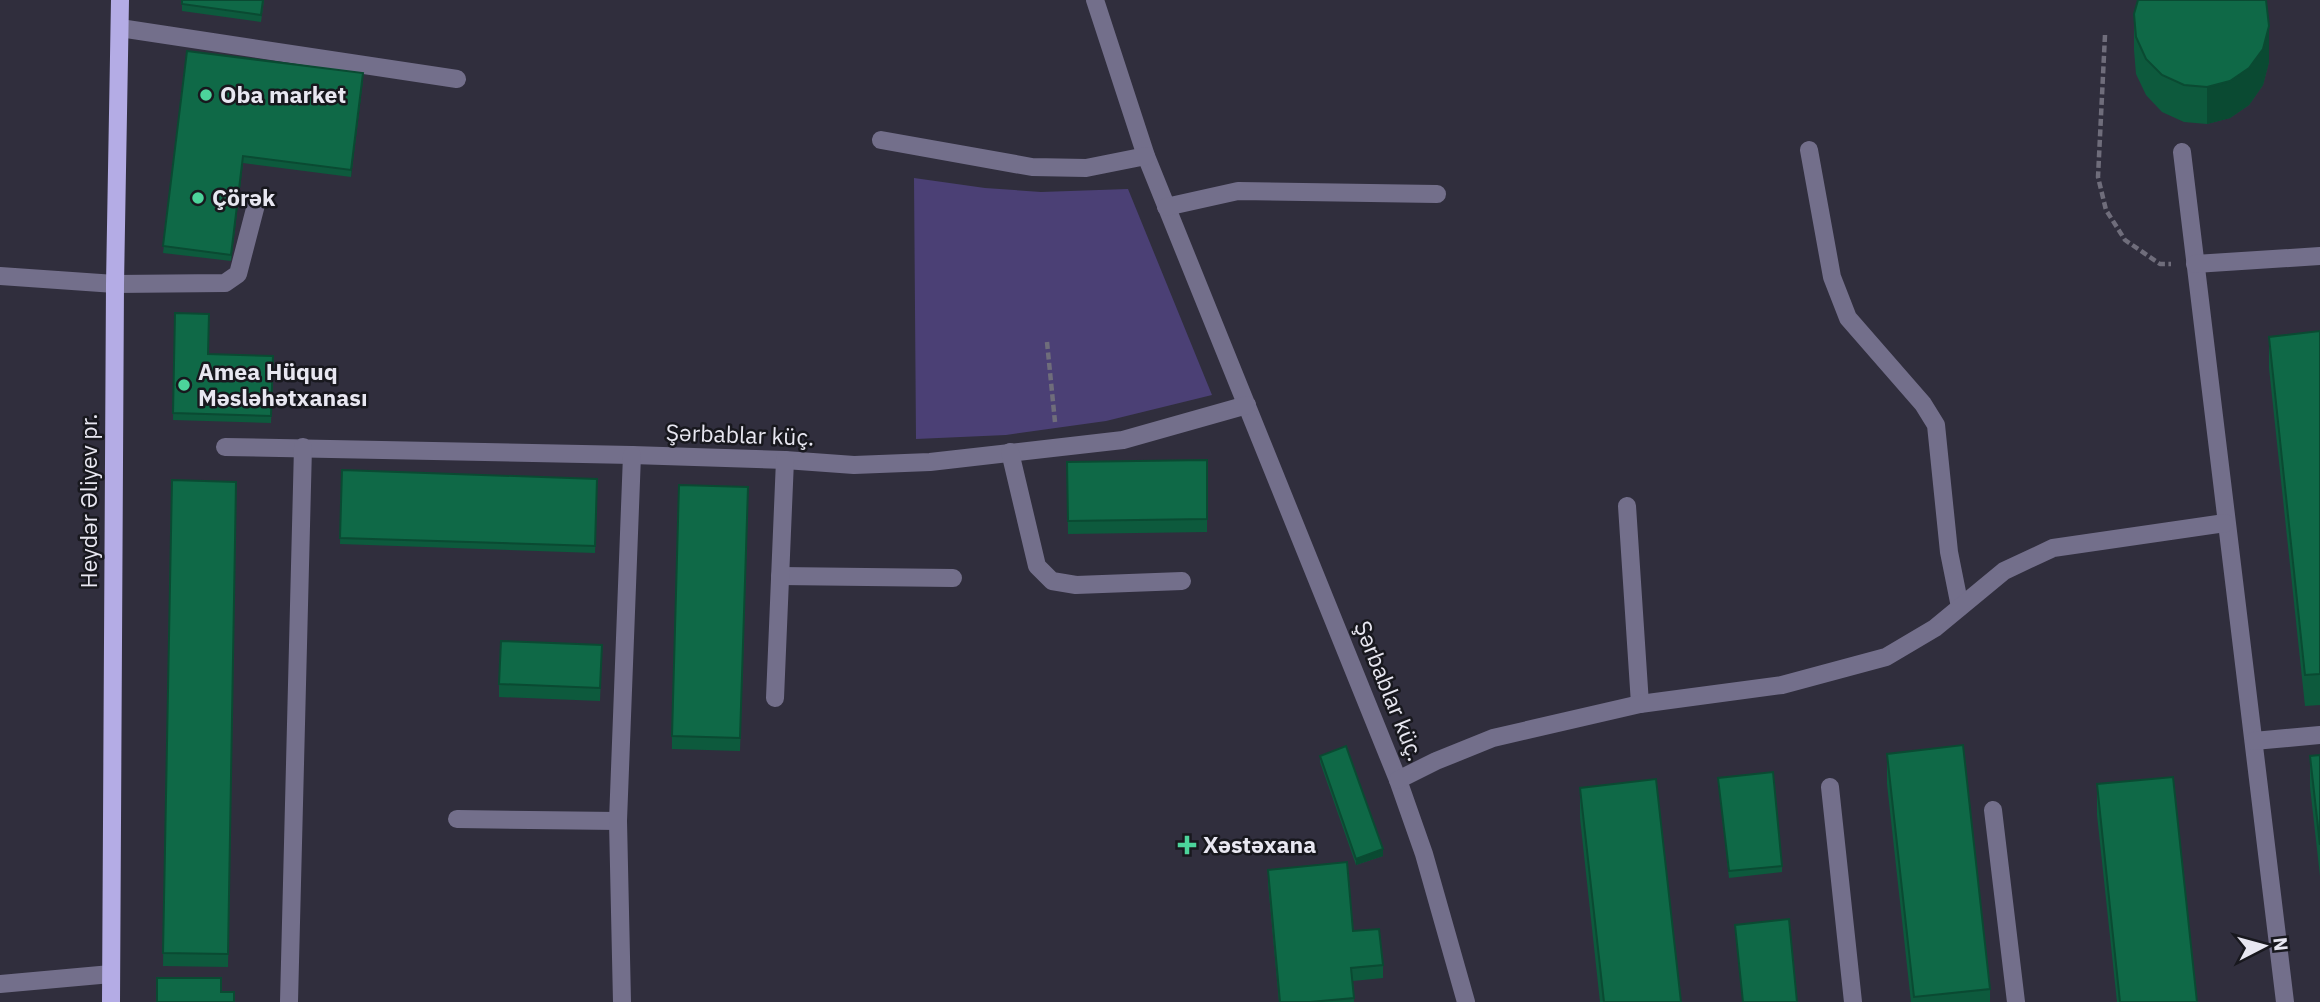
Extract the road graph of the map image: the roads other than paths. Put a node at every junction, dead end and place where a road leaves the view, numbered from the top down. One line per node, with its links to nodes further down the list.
1 (120, 0): 3 (main road, Heydər Əliyev pr.)
2 (1096, 0): 8 (street, Şərbablar küç.)
3 (120, 28): 4 (street); 15 (main road, Heydər Əliyev pr.)
4 (457, 79)
5 (881, 140): 8 (street)
6 (1809, 150): 27 (street)
7 (2182, 152): 13 (street)
8 (1146, 156): 11 (street, Şərbablar küç.)
9 (1437, 194): 11 (street)
10 (257, 201): 15 (street)
11 (1166, 206): 16 (street, Şərbablar küç.)
12 (2320, 256): 13 (street)
13 (2195, 264): 23 (street)
14 (0, 276): 15 (street)
15 (115, 284): 37 (main road, Heydər Əliyev pr.)
16 (1247, 405): 19 (street, Şərbablar küç.); 32 (street, Şərbablar küç.)
17 (225, 447): 18 (street, Şərbablar küç.)
18 (303, 447): 20 (street, Şərbablar küç.); 40 (street)
19 (1010, 452): 21 (street, Şərbablar küç.); 26 (street)
20 (632, 455): 21 (street, Şərbablar küç.); 36 (street)
21 (785, 460): 24 (street)
22 (1627, 506): 29 (street)
23 (2225, 523): 27 (street); 31 (street)
24 (780, 576): 25 (street); 28 (street)
25 (953, 578)
26 (1182, 581)
27 (1960, 607): 29 (street)
28 (775, 698)
29 (1640, 704): 32 (street)
30 (2320, 735): 31 (street)
31 (2254, 741): 45 (street)
32 (1398, 780): 42 (street, Şərbablar küç.)
33 (1830, 786): 43 (street)
34 (1993, 810): 44 (street)
35 (457, 819): 36 (street)
36 (618, 821): 41 (street)
37 (111, 974): 38 (street); 39 (main road, Heydər Əliyev pr.)
38 (0, 984)
39 (111, 1002)
40 (289, 1002)
41 (622, 1002)
42 (1466, 1002)
43 (1853, 1002)
44 (2016, 1002)
45 (2285, 1002)

